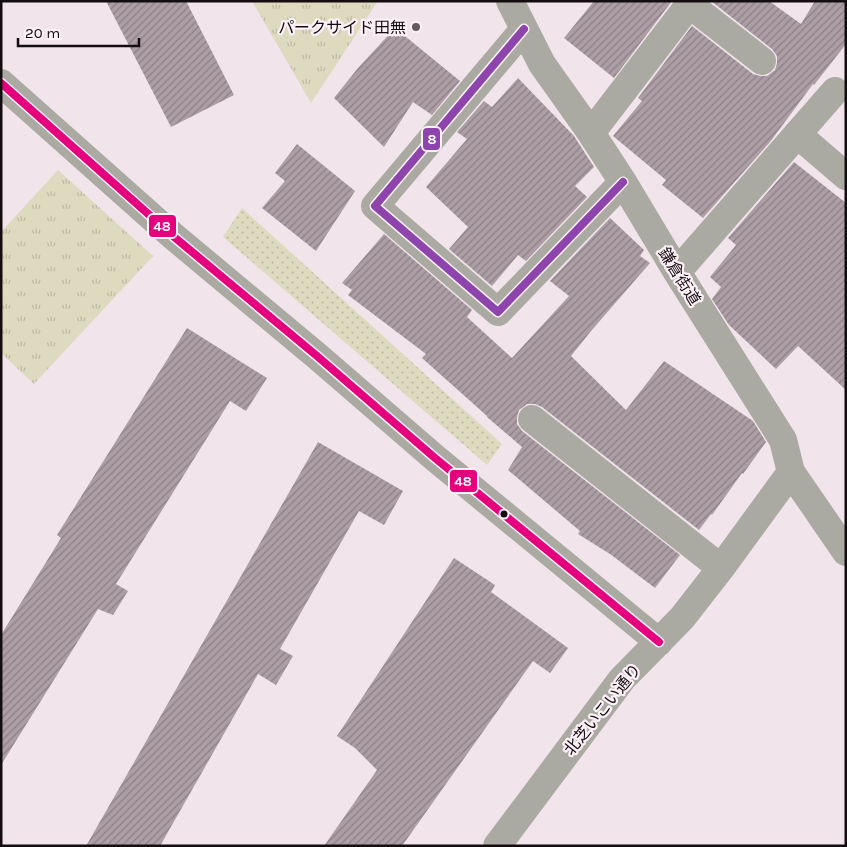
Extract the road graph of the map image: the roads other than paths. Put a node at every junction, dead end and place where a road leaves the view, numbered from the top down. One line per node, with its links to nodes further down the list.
1 (510, 1): 3 (street, 鎌倉街道)
2 (691, 3): 4 (street); 7 (street)
3 (524, 29): 7 (street, 鎌倉街道); 10 (street)
4 (762, 61)
5 (1, 83): 16 (street)
6 (835, 91): 8 (street)
7 (591, 133): 10 (street, 鎌倉街道)
8 (797, 134): 9 (street); 11 (street)
9 (846, 176)
10 (623, 182): 11 (street, 鎌倉街道)
11 (677, 272): 13 (street, 鎌倉街道)
12 (532, 419): 15 (street)
13 (791, 472): 14 (street, 鎌倉街道); 15 (street, 北芝いこい通り)
14 (846, 552)
15 (721, 568): 16 (street, 北芝いこい通り)
16 (659, 642): 17 (street, 北芝いこい通り)
17 (496, 846)

